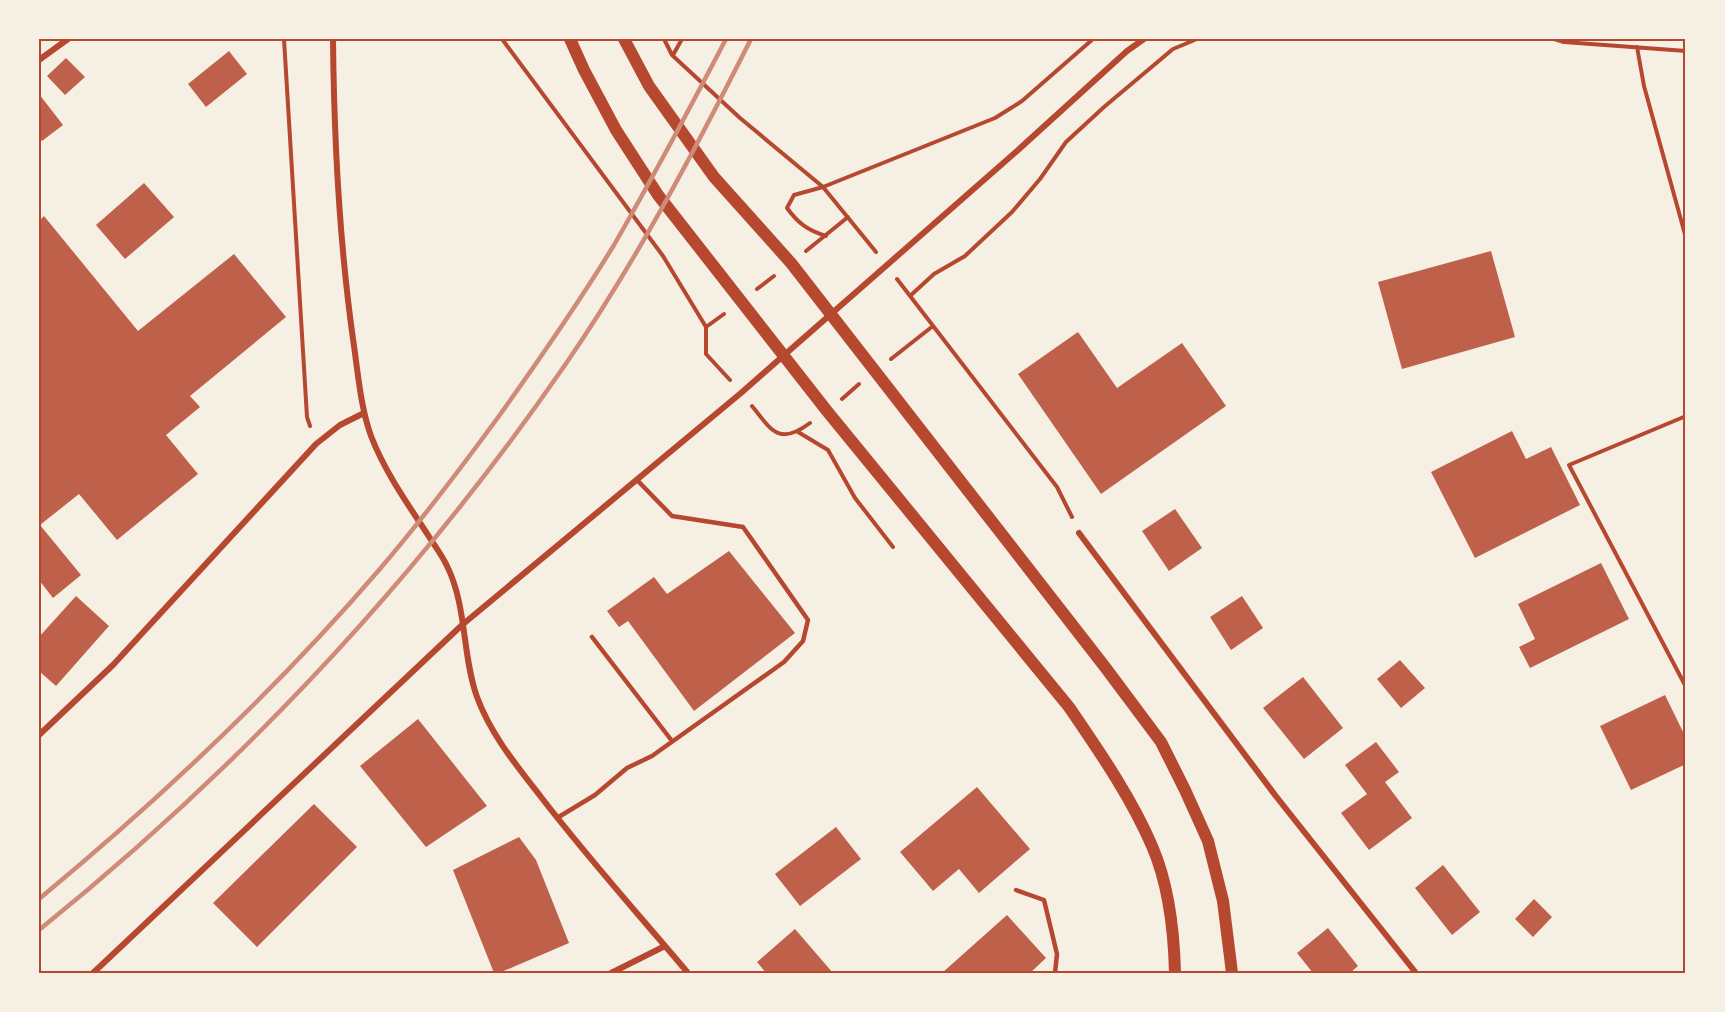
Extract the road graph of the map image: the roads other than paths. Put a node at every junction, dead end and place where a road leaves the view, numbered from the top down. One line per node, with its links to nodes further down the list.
1 (68, 39): 6 (street)
2 (333, 39): 9 (street)
3 (570, 39): 8 (main road)
4 (624, 39): 7 (main road)
5 (1144, 39): 7 (street)
6 (39, 60)
7 (831, 314): 8 (street); 24 (main road)
8 (783, 356): 10 (street); 23 (main road)
9 (364, 413): 12 (street); 14 (street)
10 (637, 480): 12 (street); 15 (lane)
11 (1079, 533): 25 (street)
12 (462, 625): 16 (street); 19 (street)
13 (592, 637): 15 (lane)
14 (39, 735)
15 (672, 741): 16 (lane)
16 (557, 818): 18 (street)
17 (1016, 890): 22 (lane)
18 (665, 946): 20 (street); 21 (street)
19 (93, 973)
20 (611, 973)
21 (688, 973)
22 (1055, 973)
23 (1175, 973)
24 (1232, 973)
25 (1416, 973)

